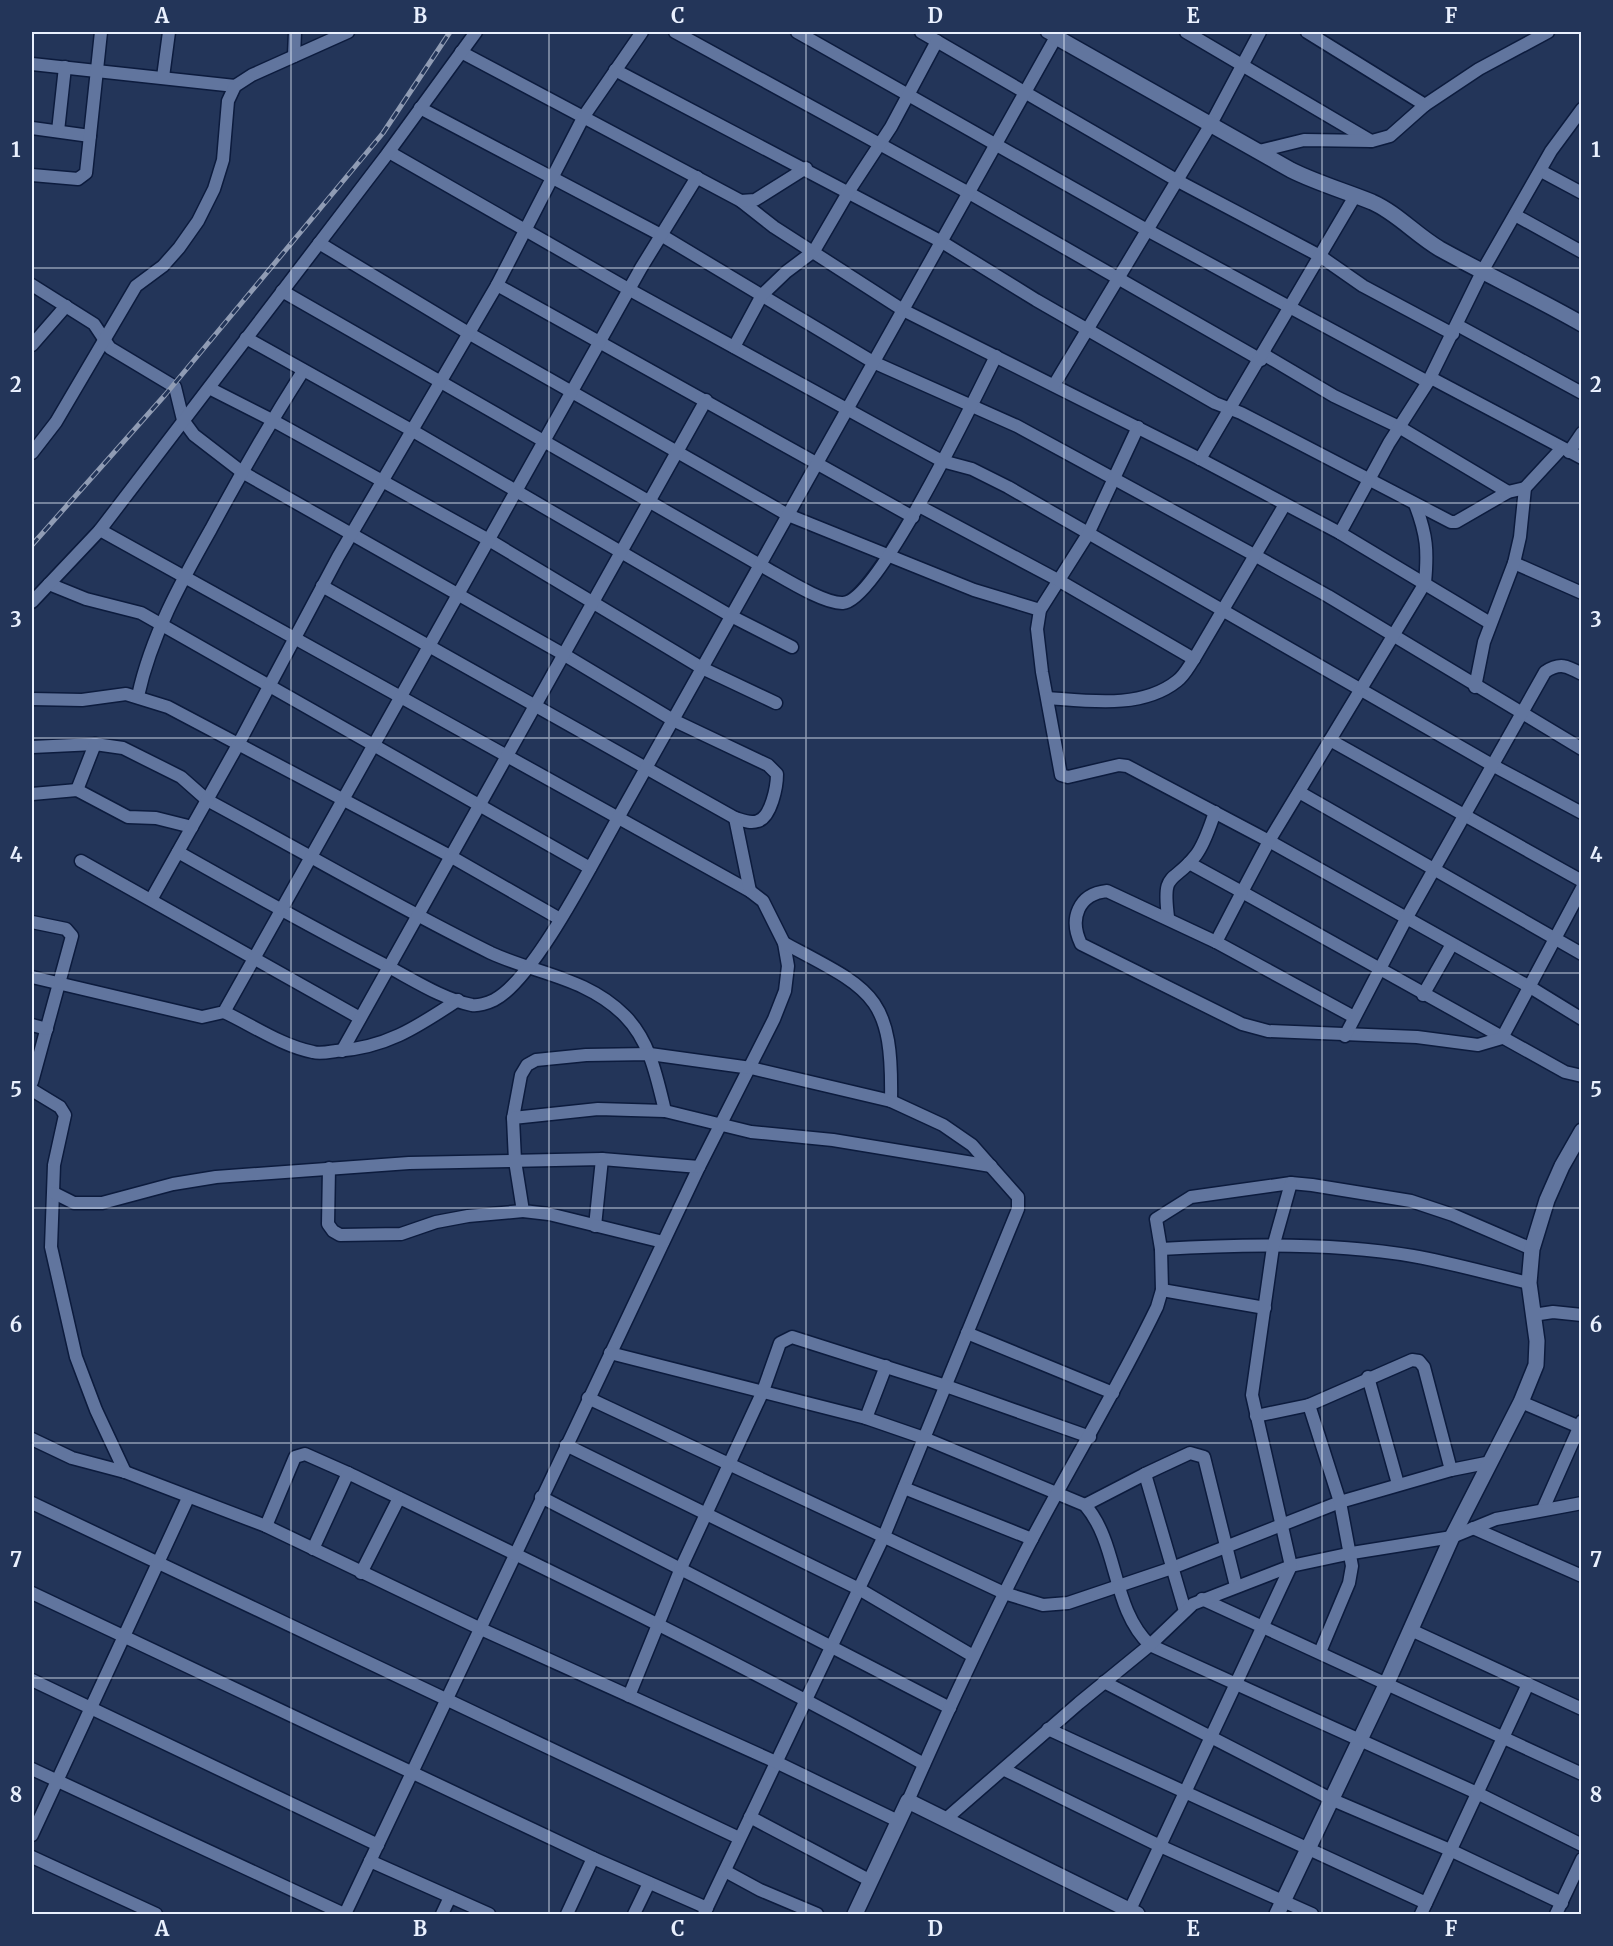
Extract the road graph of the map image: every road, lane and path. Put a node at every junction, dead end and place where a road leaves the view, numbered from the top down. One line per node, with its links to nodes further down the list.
1 (101, 32): 21 (street)
2 (168, 32): 23 (street)
3 (295, 32): 17 (street)
4 (348, 32): 17 (street)
5 (476, 32): 16 (street)
6 (642, 32): 22 (street)
7 (675, 32): 37 (street)
8 (797, 32): 26 (street)
9 (921, 32): 15 (street)
10 (1186, 32): 19 (street)
11 (1260, 32): 19 (street)
12 (1307, 32): 27 (street)
13 (1548, 32): 27 (street)
14 (1054, 33): 25 (street); 31 (street)
15 (937, 41): 25 (street); 26 (street)
16 (461, 52): 28 (street); 30 (street)
17 (294, 56): 24 (street)
18 (32, 64): 20 (street)
19 (1243, 64): 31 (street); 35 (street)
20 (65, 67): 21 (street); 33 (street)
21 (98, 70): 23 (street); 34 (street)
22 (615, 70): 30 (street); 40 (street)
23 (163, 78): 24 (street)
24 (235, 86): 75 (street)
25 (1025, 92): 36 (street); 45 (street)
26 (909, 94): 36 (street); 37 (street)
27 (1425, 105): 35 (street)
28 (420, 108): 39 (street); 44 (street)
29 (1581, 109): 41 (street)
30 (584, 116): 43 (street); 44 (street)
31 (1211, 124): 38 (street); 45 (street)
32 (32, 128): 33 (street)
33 (58, 131): 34 (street)
34 (90, 136): 42 (street)
35 (1372, 141): 38 (street)
36 (997, 143): 47 (street); 53 (street)
37 (879, 146): 46 (street); 47 (street)
38 (1259, 151): 49 (street)
39 (389, 152): 52 (street); 56 (street)
40 (806, 168): 46 (street); 50 (street)
41 (1540, 171): 48 (street); 51 (street)
42 (32, 175)
43 (697, 177): 50 (street); 54 (street)
44 (552, 178): 52 (street); 54 (street)
45 (1178, 181): 53 (street); 59 (street)
46 (849, 191): 55 (street); 57 (street)
47 (969, 193): 55 (street); 61 (street)
48 (1581, 193)
49 (1354, 196): 59 (street); 60 (street)
50 (741, 201): 57 (street)
51 (1515, 215): 58 (street); 60 (street)
52 (526, 230): 63 (street); 64 (street)
53 (1147, 230): 61 (street); 68 (street)
54 (661, 235): 64 (street); 66 (street)
55 (942, 242): 69 (street); 71 (street)
56 (320, 243): 65 (street); 73 (street)
57 (813, 251): 66 (street); 69 (street)
58 (1581, 252)
59 (1320, 256): 68 (street); 72 (street)
60 (1483, 270): 70 (street); 72 (street)
61 (1118, 278): 71 (street); 80 (street)
62 (32, 285): 67 (street)
63 (497, 285): 73 (street); 76 (street)
64 (630, 290): 76 (street); 78 (street)
65 (282, 291): 74 (street); 84 (street)
66 (762, 295): 78 (street); 81 (street)
67 (66, 306): 75 (street); 77 (street)
68 (1290, 307): 80 (street); 83 (street)
69 (903, 310): 79 (street); 81 (street)
70 (1581, 324)
71 (1089, 329): 85 (street); 92 (street)
72 (1455, 330): 83 (street); 88 (street)
73 (470, 334): 84 (street); 87 (street)
74 (246, 338): 82 (street); 86 (street)
75 (103, 340): 93 (street); 102 (street)
76 (601, 342): 87 (street); 89 (street)
77 (32, 345)
78 (734, 347): 91 (street)
79 (996, 356): 85 (street); 90 (street)
80 (1262, 357): 92 (street); 96 (street)
81 (873, 362): 90 (street); 91 (street)
82 (303, 371): 94 (street); 97 (street)
83 (1429, 380): 96 (street); 100 (street)
84 (442, 382): 97 (street); 99 (street)
85 (1054, 386): 95 (street)
86 (209, 388): 93 (street); 94 (street)
87 (572, 393): 99 (street); 101 (street)
88 (1581, 393)
89 (706, 399): 101 (street); 106 (street)
90 (972, 405): 105 (street); 109 (street)
91 (848, 409): 105 (street); 106 (street)
92 (1231, 410): 103 (street); 108 (street)
93 (183, 420): 107 (street); 119 (street)
94 (272, 420): 107 (street); 110 (street)
95 (1138, 427): 103 (street); 109 (street)
96 (1399, 427): 108 (street); 113 (street)
97 (413, 431): 110 (street); 112 (street)
98 (1581, 433): 100 (street)
99 (544, 443): 112 (street); 114 (street)
100 (1565, 450): 104 (street); 111 (street)
101 (676, 452): 114 (street); 118 (street)
102 (32, 453)
103 (1200, 459): 116 (street)
104 (1581, 459)
105 (942, 460): 117 (street); 121 (street)
106 (818, 462): 117 (street); 118 (street)
107 (242, 472): 120 (street); 129 (street)
108 (1370, 479): 115 (street); 122 (street)
109 (1114, 480): 121 (street); 125 (street)
110 (383, 482): 120 (street); 123 (street)
111 (1525, 488): 113 (street); 127 (street)
112 (517, 491): 123 (street); 124 (street)
113 (1508, 492): 115 (street)
114 (647, 501): 124 (street); 128 (street)
115 (1415, 504): 131 (street)
116 (1284, 506): 122 (street); 125 (street)
117 (916, 511): 126 (street); 130 (street)
118 (788, 515): 126 (street); 128 (street)
119 (100, 530): 129 (street); 132 (street)
120 (351, 534): 133 (street); 135 (street)
121 (1088, 534): 130 (street); 139 (street)
122 (1340, 534): 131 (street)
123 (489, 540): 135 (street); 136 (street)
124 (620, 551): 136 (street); 140 (street)
125 (1256, 556): 139 (street); 143 (street)
126 (887, 557): 128 (street); 138 (street)
127 (1514, 563): 134 (street); 141 (street)
128 (760, 565): 140 (street)
129 (185, 575): 142 (street); 144 (street)
130 (1058, 580): 138 (street); 148 (street)
131 (1425, 583): 141 (street); 143 (street)
132 (49, 584): 137 (street); 142 (street)
133 (322, 586): 144 (street); 145 (street)
134 (1581, 592)
135 (457, 596): 145 (street); 147 (street)
136 (592, 601): 147 (street); 149 (street)
137 (32, 602)
138 (1040, 610): 156 (street)
139 (1223, 610): 148 (street); 153 (street)
140 (731, 616): 146 (street); 149 (street)
141 (1490, 623): 152 (street)
142 (161, 625): 151 (street); 154 (street)
143 (1392, 637): 152 (street); 153 (street)
144 (294, 638): 151 (street); 155 (street)
145 (429, 645): 155 (street); 159 (street)
146 (792, 647)
147 (563, 654): 159 (street); 161 (street)
148 (1194, 659): 156 (street)
149 (702, 668): 158 (street); 161 (street)
150 (1581, 674): 160 (street)
151 (268, 687): 163 (street); 165 (street)
152 (1474, 687): 160 (street)
153 (1361, 688): 162 (street); 169 (street)
154 (138, 696): 157 (street); 163 (street)
155 (399, 696): 165 (street); 168 (street)
156 (1048, 698): 177 (street)
157 (32, 699)
158 (777, 703)
159 (535, 704): 168 (street); 170 (street)
160 (1520, 714): 167 (street); 169 (street)
161 (673, 720): 170 (street); 181 (street)
162 (1330, 740): 172 (street); 179 (street)
163 (239, 743): 174 (street); 175 (street)
164 (95, 744): 166 (street); 171 (street); 175 (street)
165 (372, 746): 174 (street); 176 (street)
166 (32, 747)
167 (1581, 749)
168 (507, 756): 176 (street); 180 (street)
169 (1492, 765): 178 (street); 179 (street)
170 (645, 770): 180 (street); 181 (street)
171 (77, 790): 173 (street); 182 (street)
172 (1299, 792): 183 (street); 190 (street)
173 (32, 794)
174 (342, 798): 185 (street); 186 (street)
175 (207, 800): 182 (street); 185 (street)
176 (478, 806): 186 (street); 189 (street)
177 (1215, 812): 183 (street); 188 (street)
178 (1581, 813)
179 (1464, 815): 190 (street); 191 (street)
180 (618, 818): 189 (street); 193 (street)
181 (735, 818): 193 (street)
182 (192, 827): 184 (street)
183 (1269, 841): 194 (street); 200 (street)
184 (178, 852): 195 (street); 196 (street)
185 (310, 855): 196 (street); 197 (street)
186 (450, 856): 197 (street); 199 (street)
187 (81, 861): 195 (street)
188 (1188, 863): 194 (street); 198 (street)
189 (590, 868): 199 (street)
190 (1434, 869): 200 (street); 202 (street)
191 (1581, 881)
192 (1581, 888): 202 (street)
193 (750, 891): 204 (street)
194 (1242, 892): 203 (street); 210 (street)
195 (152, 898): 207 (street)
196 (279, 910): 207 (street); 208 (street)
197 (419, 914): 208 (street); 209 (street)
198 (1168, 917): 203 (street); 222 (street)
199 (560, 919): 209 (street)
200 (1406, 919): 205 (street); 210 (street)
201 (32, 921): 212 (street)
202 (1555, 939): 206 (street); 213 (street)
203 (1216, 942): 217 (street)
204 (784, 943): 226 (street); 230 (street)
205 (1452, 944): 213 (street); 214 (street)
206 (1581, 954)
207 (254, 960): 216 (street); 218 (street)
208 (390, 967): 215 (street); 218 (street)
209 (527, 968): 215 (street); 225 (street)
210 (1379, 971): 214 (street); 217 (street)
211 (32, 978): 212 (street)
212 (58, 984): 216 (street); 221 (street)
213 (1530, 987): 219 (street); 223 (street)
214 (1423, 995): 223 (street)
215 (458, 1000): 224 (street)
216 (224, 1012): 224 (street)
217 (1354, 1017): 222 (street)
218 (360, 1018): 224 (street)
219 (1581, 1019)
220 (32, 1025): 221 (street)
221 (47, 1029): 228 (street)
222 (1345, 1036): 223 (street)
223 (1502, 1038): 227 (street)
224 (342, 1051)
225 (650, 1054): 226 (street); 231 (street); 232 (street)
226 (750, 1068): 230 (street); 233 (street)
227 (1581, 1076)
228 (32, 1081)
229 (32, 1090): 241 (street)
230 (891, 1101): 237 (street)
231 (665, 1111): 232 (street); 233 (street)
232 (513, 1118): 236 (street)
233 (720, 1126): 237 (street); 238 (street)
234 (1581, 1131): 247 (street)
235 (602, 1159): 236 (street); 238 (street); 243 (street)
236 (515, 1161): 239 (street); 242 (street)
237 (992, 1166): 253 (street)
238 (699, 1167): 244 (street)
239 (329, 1168): 241 (street); 242 (street)
240 (1291, 1183): 245 (street); 246 (street); 247 (street)
241 (54, 1193): 273 (street)
242 (523, 1211): 243 (street)
243 (596, 1226): 244 (street)
244 (663, 1242): 254 (street)
245 (1274, 1247): 246 (street); 248 (street); 250 (street)
246 (1161, 1249): 249 (street)
247 (1532, 1249): 248 (street)
248 (1529, 1283): 251 (street)
249 (1162, 1290): 250 (street); 259 (street)
250 (1265, 1308): 263 (street)
251 (1533, 1315): 252 (street); 261 (street)
252 (1581, 1315)
253 (968, 1333): 257 (street); 259 (street)
254 (610, 1353): 258 (street); 260 (street)
255 (886, 1366): 257 (street); 258 (street); 264 (street)
256 (1368, 1377): 262 (street); 272 (street); 276 (street)
257 (946, 1386): 266 (street); 267 (street)
258 (763, 1391): 264 (street); 271 (street)
259 (1113, 1393): 266 (street)
260 (588, 1398): 269 (street); 271 (street)
261 (1521, 1402): 265 (street); 270 (street)
262 (1309, 1404): 263 (street); 282 (street)
263 (1256, 1416): 289 (street)
264 (866, 1418): 267 (street)
265 (1581, 1425): 286 (street)
266 (1090, 1437): 278 (street)
267 (924, 1438): 277 (street); 278 (street)
268 (32, 1439): 273 (street)
269 (566, 1446): 279 (street); 287 (street)
270 (1491, 1462): 272 (street); 292 (street)
271 (729, 1467): 287 (street); 291 (street)
272 (1450, 1470): 276 (street)
273 (125, 1472): 280 (street)
274 (348, 1473): 281 (street); 288 (street); 295 (street)
275 (1145, 1474): 285 (street); 294 (street); 301 (street)
276 (1398, 1484): 282 (street)
277 (904, 1488): 291 (street); 293 (street)
278 (1057, 1494): 285 (street); 293 (street)
279 (541, 1497): 297 (street); 300 (street)
280 (188, 1498): 288 (street); 298 (street)
281 (399, 1498): 297 (street); 302 (street)
282 (1340, 1502): 289 (street); 296 (street)
283 (32, 1503): 298 (street)
284 (1581, 1503): 286 (street)
285 (1085, 1504): 305 (street)
286 (1543, 1509): 290 (street)
287 (706, 1514): 300 (street); 306 (street)
288 (266, 1526): 295 (street)
289 (1283, 1526): 294 (street); 299 (street)
290 (1473, 1528): 292 (street); 303 (street)
291 (884, 1536): 306 (street); 308 (street)
292 (1452, 1537): 296 (street); 314 (street)
293 (1032, 1539): 308 (street)
294 (1226, 1546): 301 (street); 304 (street)
295 (313, 1550): 302 (street)
296 (1352, 1552): 299 (street); 318 (street)
297 (516, 1553): 311 (street); 313 (street)
298 (158, 1562): 315 (street); 326 (street)
299 (1291, 1566): 304 (street); 312 (street)
300 (681, 1568): 311 (street); 317 (street)
301 (1172, 1568): 305 (street); 310 (street)
302 (361, 1573): 313 (street)
303 (1581, 1575)
304 (1236, 1586): 309 (street)
305 (1119, 1587): 308 (street); 316 (street)
306 (859, 1589): 317 (street); 319 (street)
307 (32, 1593): 315 (street)
308 (1004, 1593): 319 (street)
309 (1202, 1599): 310 (street); 312 (street)
310 (1185, 1611): 316 (street)
311 (657, 1624): 325 (street); 327 (street)
312 (1264, 1627): 318 (street); 322 (street)
313 (481, 1629): 325 (street); 326 (street)
314 (1412, 1630): 323 (street); 324 (street)
315 (122, 1635): 328 (street); 339 (street)
316 (1150, 1645): 321 (street); 322 (street)
317 (830, 1646): 327 (street); 329 (street)
318 (1320, 1652): 324 (street)
319 (973, 1656): 329 (street)
320 (32, 1680): 328 (street)
321 (1104, 1682): 331 (street); 333 (street)
322 (1237, 1683): 333 (street); 334 (street)
323 (1528, 1684): 330 (street); 332 (street)
324 (1386, 1685): 332 (street); 334 (street)
325 (629, 1696): 335 (street)
326 (446, 1699): 339 (street); 350 (street)
327 (806, 1699): 335 (street); 336 (street)
328 (92, 1708): 341 (street); 351 (street)
329 (950, 1708): 336 (street)
330 (1581, 1709)
331 (1048, 1729): 338 (street); 342 (street)
332 (1503, 1737): 340 (street); 343 (street)
333 (1210, 1738): 342 (street); 344 (street)
334 (1360, 1740): 343 (street); 344 (street)
335 (778, 1763): 346 (street); 348 (street)
336 (924, 1764): 345 (street)
337 (32, 1769): 341 (street)
338 (1005, 1770): 347 (street); 353 (street)
339 (411, 1773): 351 (street); 357 (street)
340 (1581, 1774)
341 (57, 1781): 349 (street); 370 (street)
342 (1185, 1791): 353 (street); 354 (street)
343 (1477, 1793): 352 (street); 355 (street)
344 (1333, 1800): 354 (street); 355 (street)
345 (908, 1801): 347 (street); 348 (street)
346 (750, 1817): 350 (street); 361 (street)
347 (947, 1818): 368 (street)
348 (898, 1821): 361 (street)
349 (32, 1836)
350 (739, 1838): 360 (street)
351 (378, 1845): 359 (street)
352 (1581, 1845)
353 (1160, 1846): 364 (street); 368 (street)
354 (1308, 1849): 364 (street); 365 (street)
355 (1450, 1850): 365 (street); 366 (street)
356 (32, 1857): 369 (street)
357 (593, 1858): 362 (street); 373 (street)
358 (1581, 1859): 366 (street)
359 (370, 1861): 363 (street); 370 (street)
360 (725, 1871): 367 (street); 375 (street)
361 (871, 1881): 376 (street)
362 (649, 1883): 367 (street); 374 (street)
363 (450, 1897): 371 (street); 372 (street)
364 (1281, 1908): 377 (street)
365 (1423, 1909)
366 (1559, 1909)
367 (705, 1911)
368 (1132, 1913)
369 (156, 1914)
370 (344, 1914)
371 (442, 1914)
372 (489, 1914)
373 (567, 1914)
374 (634, 1914)
375 (817, 1914)
376 (855, 1914)
377 (1312, 1914)

